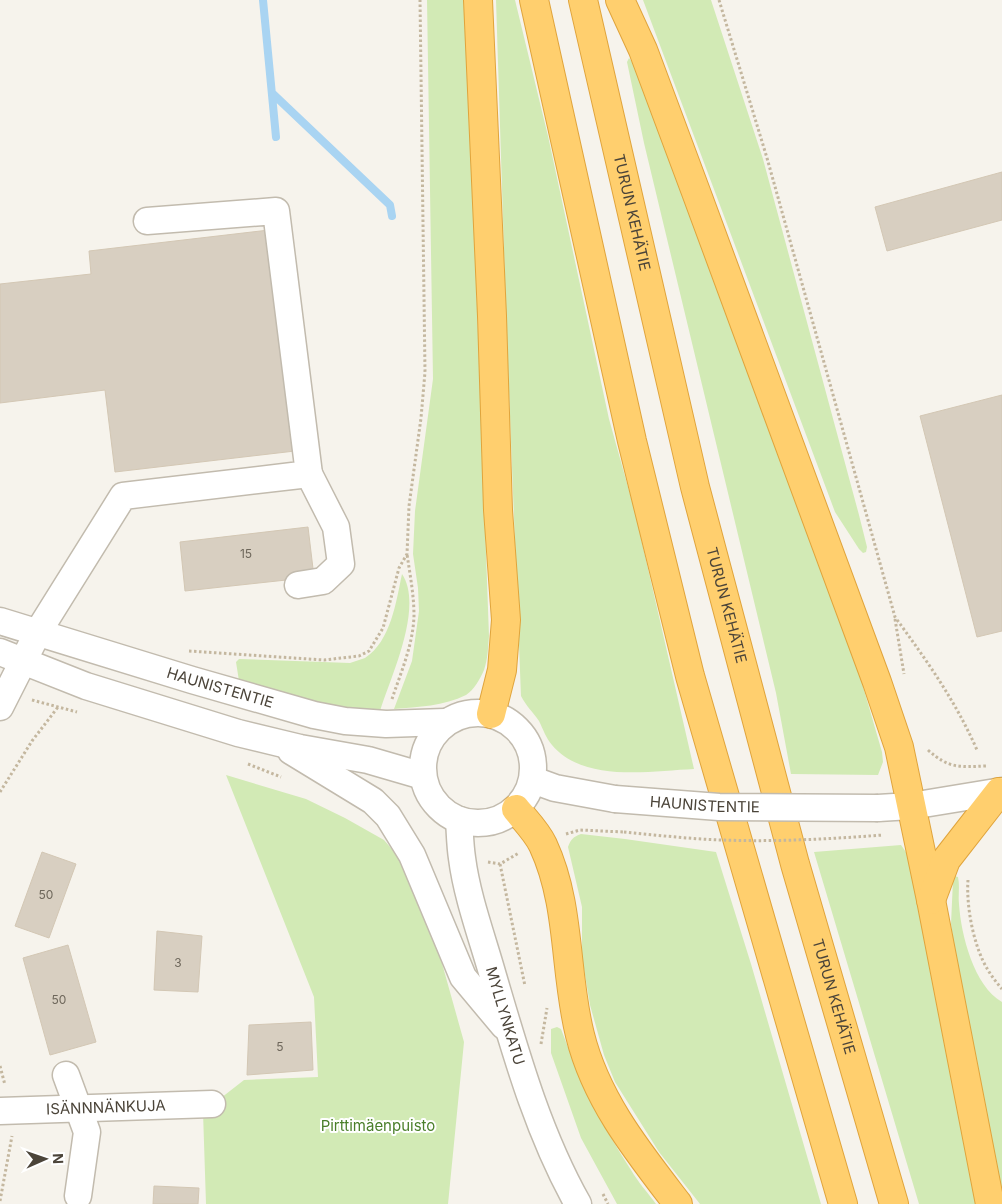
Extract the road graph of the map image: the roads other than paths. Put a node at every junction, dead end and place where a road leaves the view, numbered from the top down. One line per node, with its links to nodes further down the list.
1 (478, 0): 12 (highway)
2 (534, 0): 30 (highway)
3 (583, 0): 31 (highway, TURUN KEHÄTIE)
4 (620, 0): 18 (highway)
5 (147, 222): 6 (street)
6 (309, 474): 7 (street); 9 (street)
7 (298, 585)
8 (0, 621): 9 (street, HAUNISTENTIE)
9 (38, 632): 10 (street); 13 (street, HAUNISTENTIE)
10 (12, 656): 11 (street); 14 (street)
11 (0, 707)
12 (491, 714): 13 (street); 16 (street)
13 (445, 722): 15 (street)
14 (276, 742): 15 (street); 22 (street)
15 (423, 776): 20 (street)
16 (533, 780): 18 (street, HAUNISTENTIE, bridge); 19 (street)
17 (1001, 792): 18 (street, HAUNISTENTIE); 21 (highway)
18 (911, 806): 21 (highway)
19 (516, 809): 20 (street); 29 (highway)
20 (459, 820): 22 (street, MYLLYNKATU)
21 (931, 900): 32 (highway)
22 (510, 1033): 28 (street, MYLLYNKATU)
23 (66, 1075): 25 (street)
24 (212, 1104): 25 (street, ISÄNNNÄNKUJA)
25 (79, 1108): 26 (street, ISÄNNNÄNKUJA); 27 (street)
26 (0, 1111)
27 (78, 1196)
28 (578, 1204)
29 (678, 1204)
30 (843, 1204)
31 (894, 1204)
32 (990, 1204)

